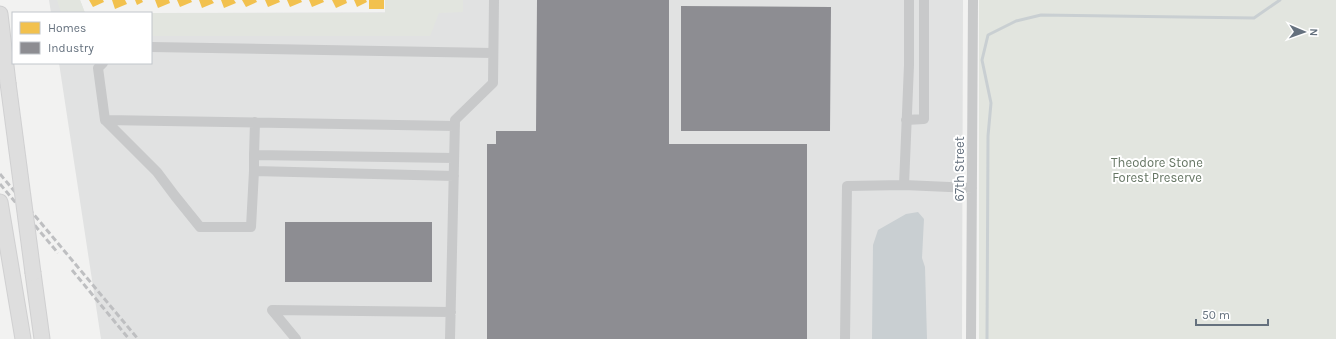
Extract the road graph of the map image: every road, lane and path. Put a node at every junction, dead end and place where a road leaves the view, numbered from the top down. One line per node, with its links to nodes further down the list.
1 (494, 0): 7 (street)
2 (909, 0): 10 (street)
3 (924, 0): 10 (street)
4 (972, 0): 18 (street, 67th Street)
5 (0, 14): 22 (highway, bridge)
6 (152, 48): 7 (street)
7 (493, 54): 12 (street)
8 (102, 64): 9 (street)
9 (105, 120): 11 (street); 15 (street)
10 (906, 120): 17 (street)
11 (255, 122): 12 (street); 13 (street)
12 (455, 126): 14 (street)
13 (254, 154): 14 (street); 15 (street)
14 (454, 158): 16 (street)
15 (254, 171): 16 (street)
16 (454, 176): 20 (street)
17 (904, 185): 18 (street); 25 (street)
18 (972, 188): 26 (street, 67th Street)
19 (0, 202): 21 (highway)
20 (451, 312): 23 (street); 24 (street)
21 (22, 339)
22 (42, 339)
23 (296, 339)
24 (450, 339)
25 (844, 339)
26 (972, 339)

